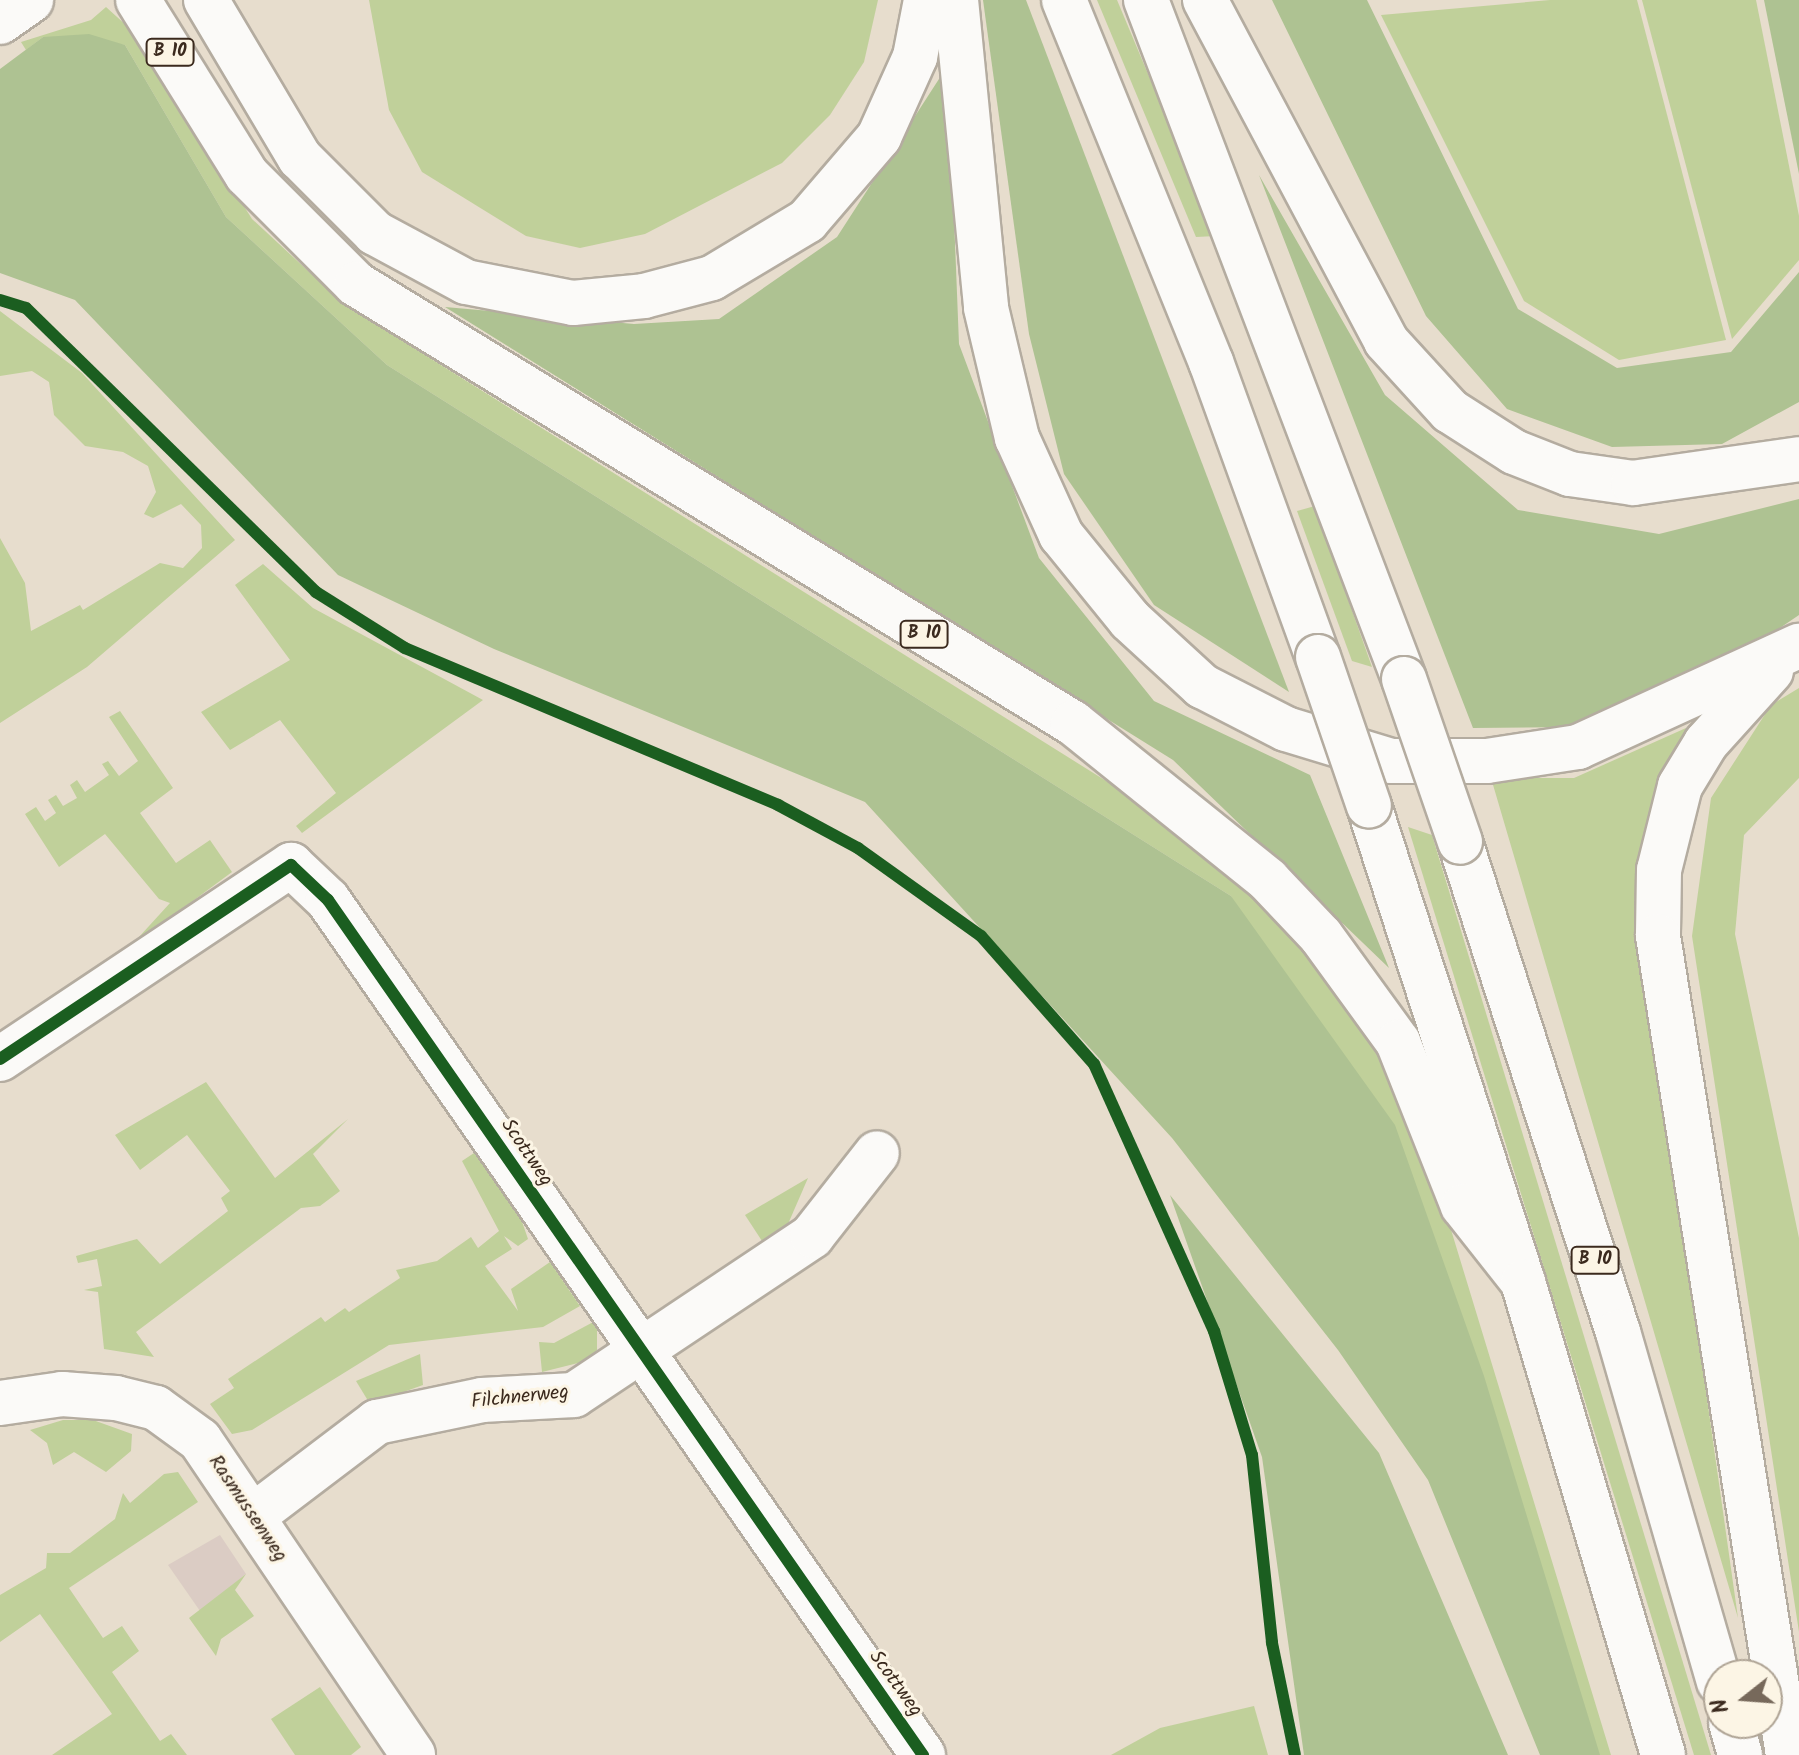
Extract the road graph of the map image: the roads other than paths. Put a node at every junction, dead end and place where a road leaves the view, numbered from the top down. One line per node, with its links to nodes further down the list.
1 (31, 0): 9 (main road)
2 (138, 0): 16 (main road, B 10)
3 (206, 0): 4 (main road)
4 (926, 0)
5 (956, 0): 13 (main road)
6 (1064, 0): 16 (main road, B 10, bridge)
7 (1146, 0): 20 (main road, B 10, bridge)
8 (1205, 0): 12 (main road)
9 (0, 22)
10 (1799, 432): 12 (main road)
11 (1799, 459): 12 (main road)
12 (1724, 470)
13 (1790, 652): 24 (main road)
14 (0, 1059): 17 (main road, Scottweg)
15 (877, 1153): 17 (main road, Filchnerweg)
16 (1523, 1282): 23 (main road, B 10)
17 (640, 1355): 19 (main road, Filchnerweg); 22 (main road, Scottweg)
18 (0, 1403): 19 (main road, Rasmussenweg)
19 (253, 1516): 21 (main road, Rasmussenweg)
20 (1712, 1659)
21 (413, 1755)
22 (923, 1755)
23 (1663, 1755)
24 (1788, 1755)

